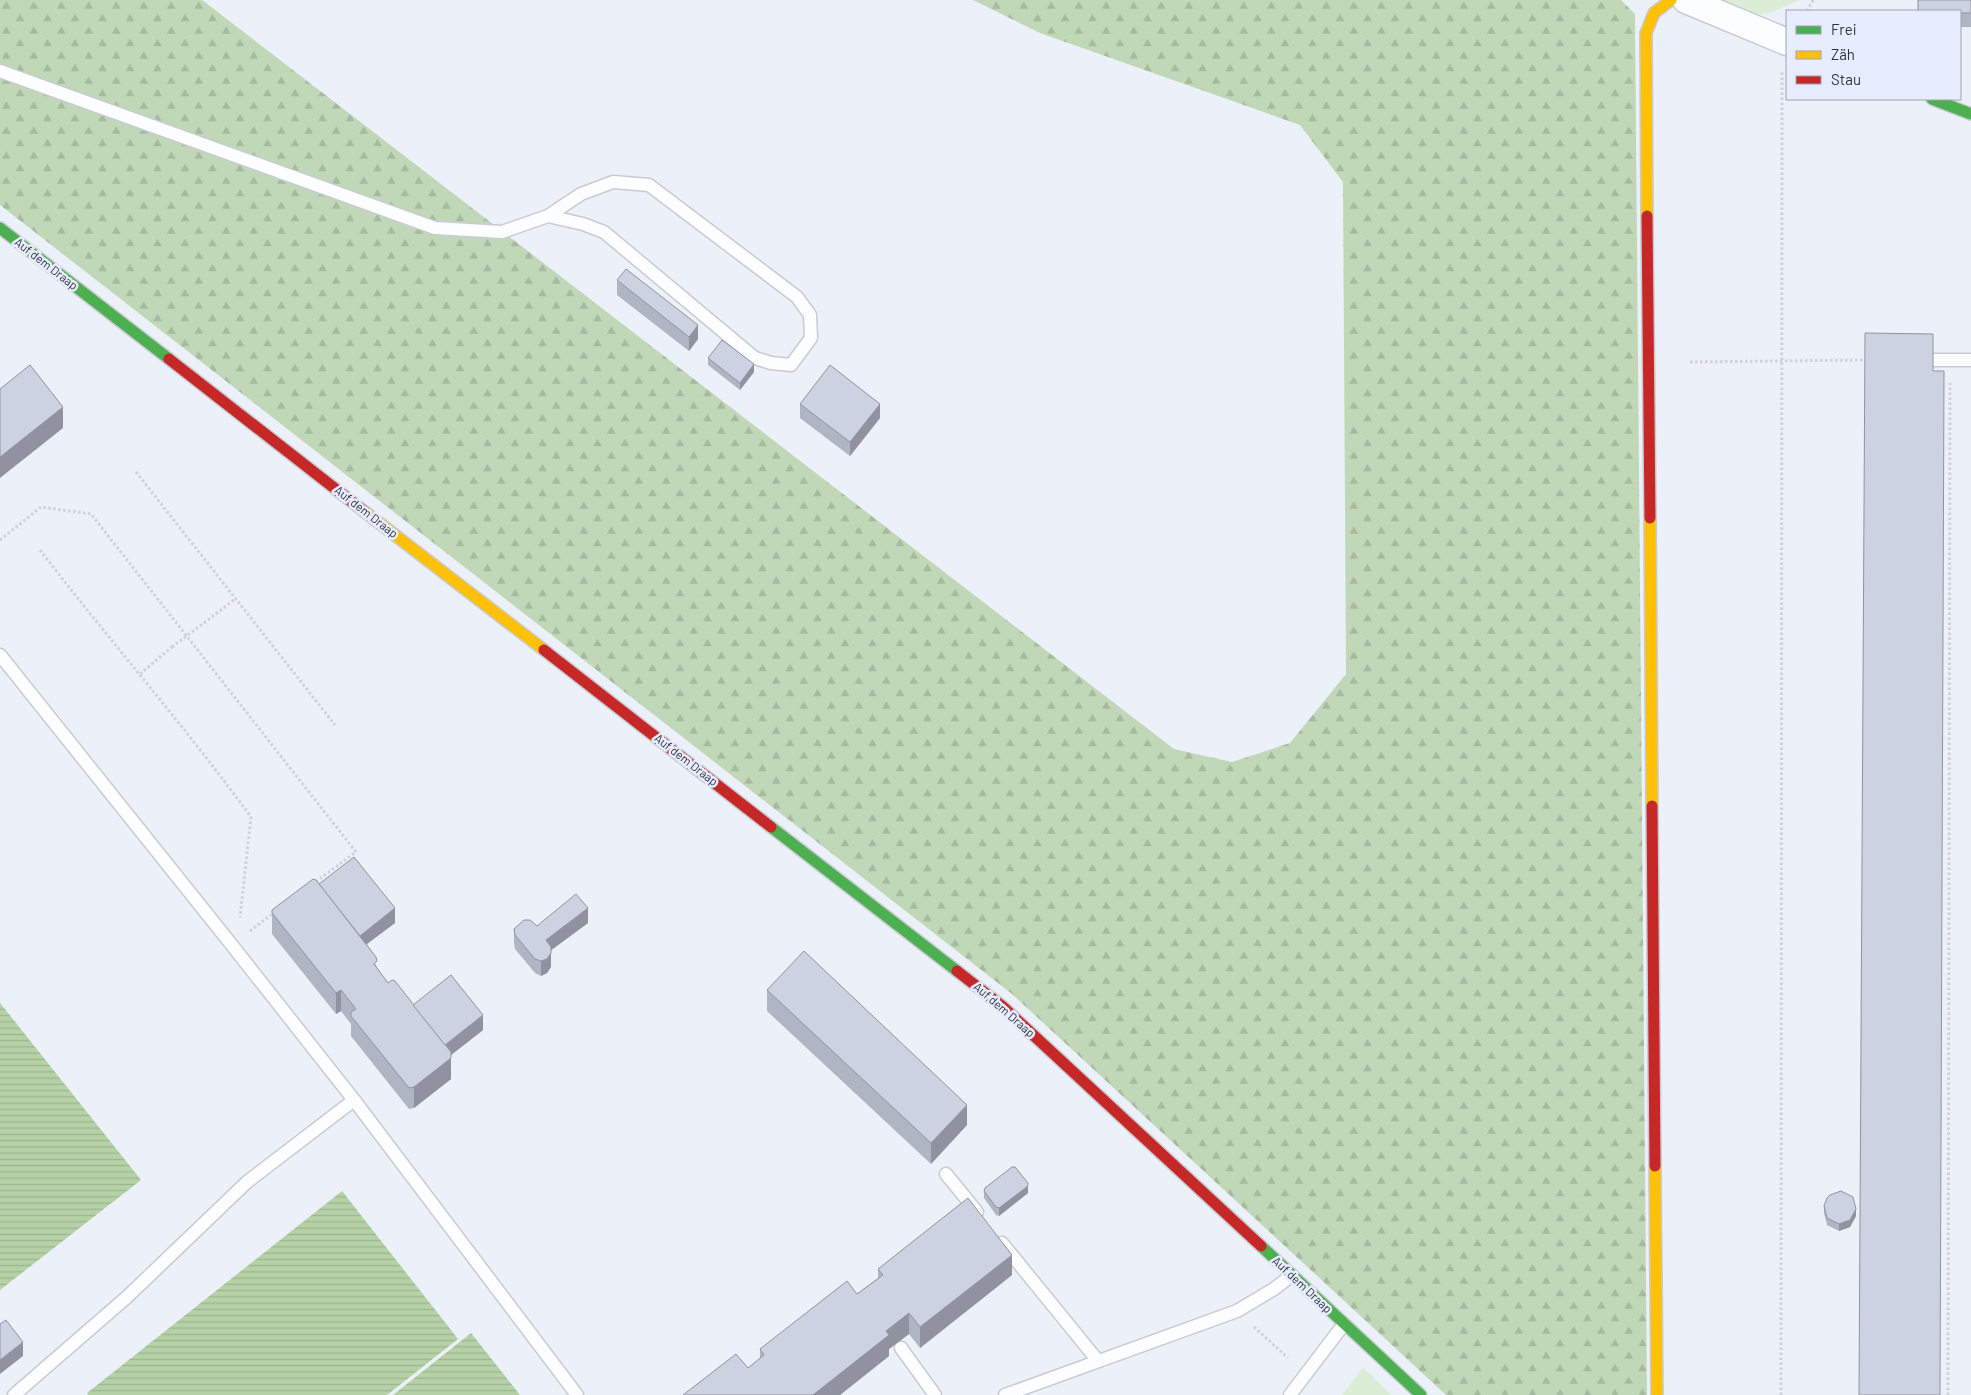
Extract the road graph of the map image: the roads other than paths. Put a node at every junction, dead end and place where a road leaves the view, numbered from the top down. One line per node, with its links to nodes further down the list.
1 (1671, 0): 28 (street)
2 (1686, 0): 3 (street)
3 (1784, 41)
4 (0, 71): 7 (lane)
5 (1935, 100): 6 (street)
6 (1971, 114)
7 (548, 216): 7 (lane)
8 (0, 228): 16 (street, Auf dem Draap)
9 (1933, 360): 10 (lane)
10 (1971, 360)
11 (0, 655): 12 (lane)
12 (354, 1100): 20 (lane); 23 (lane)
13 (946, 1174): 14 (lane)
14 (983, 1219)
15 (995, 1234): 19 (lane)
16 (1292, 1275): 17 (street, Auf dem Draap); 19 (lane)
17 (1344, 1324): 21 (lane); 27 (street, Auf dem Draap)
18 (901, 1348): 24 (lane)
19 (1098, 1361): 25 (lane)
20 (28, 1391): 22 (lane)
21 (1293, 1391): 26 (lane)
22 (14, 1395)
23 (577, 1395)
24 (935, 1395)
25 (1004, 1395)
26 (1307, 1395)
27 (1421, 1395)
28 (1657, 1395)

